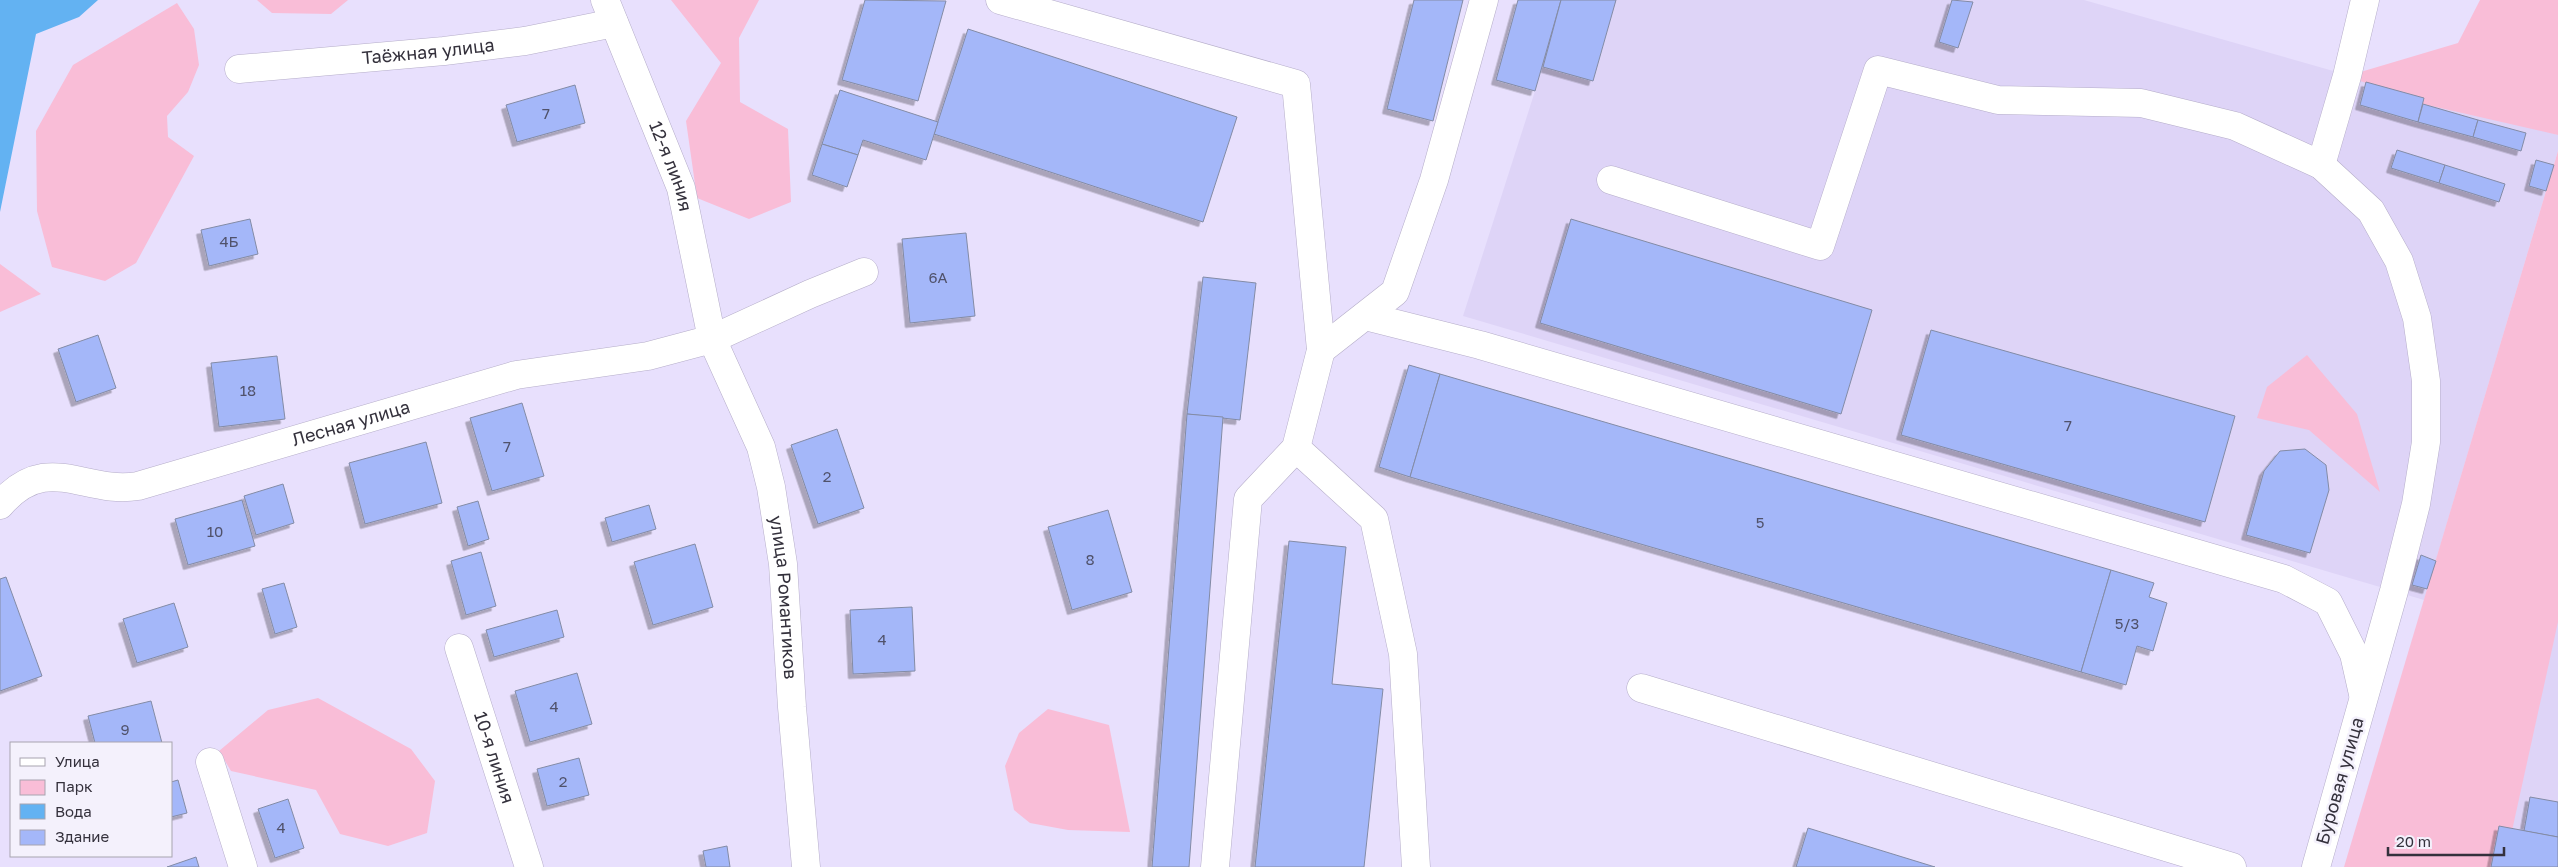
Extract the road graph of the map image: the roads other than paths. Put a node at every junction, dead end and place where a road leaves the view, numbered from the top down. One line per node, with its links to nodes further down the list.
1 (1000, 0): 11 (street)
2 (1484, 0): 9 (street)
3 (2365, 0): 6 (street)
4 (610, 11): 5 (street, Таёжная улица); 10 (street, 12-я линия)
5 (240, 69)
6 (2321, 166): 7 (street, Буровая улица); 16 (street, Буровая улица)
7 (1611, 180)
8 (864, 272): 10 (street, Лесная улица)
9 (1364, 316): 11 (street); 16 (street)
10 (712, 340): 13 (street, Лесная улица); 20 (street, улица Романтиков)
11 (1321, 350): 12 (street)
12 (1296, 448): 21 (street); 22 (street)
13 (0, 505)
14 (459, 648): 19 (street, 10-я линия)
15 (1641, 688): 23 (street)
16 (2363, 696): 24 (street, Буровая улица)
17 (210, 762): 18 (street)
18 (243, 867)
19 (529, 867)
20 (806, 867)
21 (1215, 867)
22 (1416, 867)
23 (2232, 867)
24 (2316, 867)

